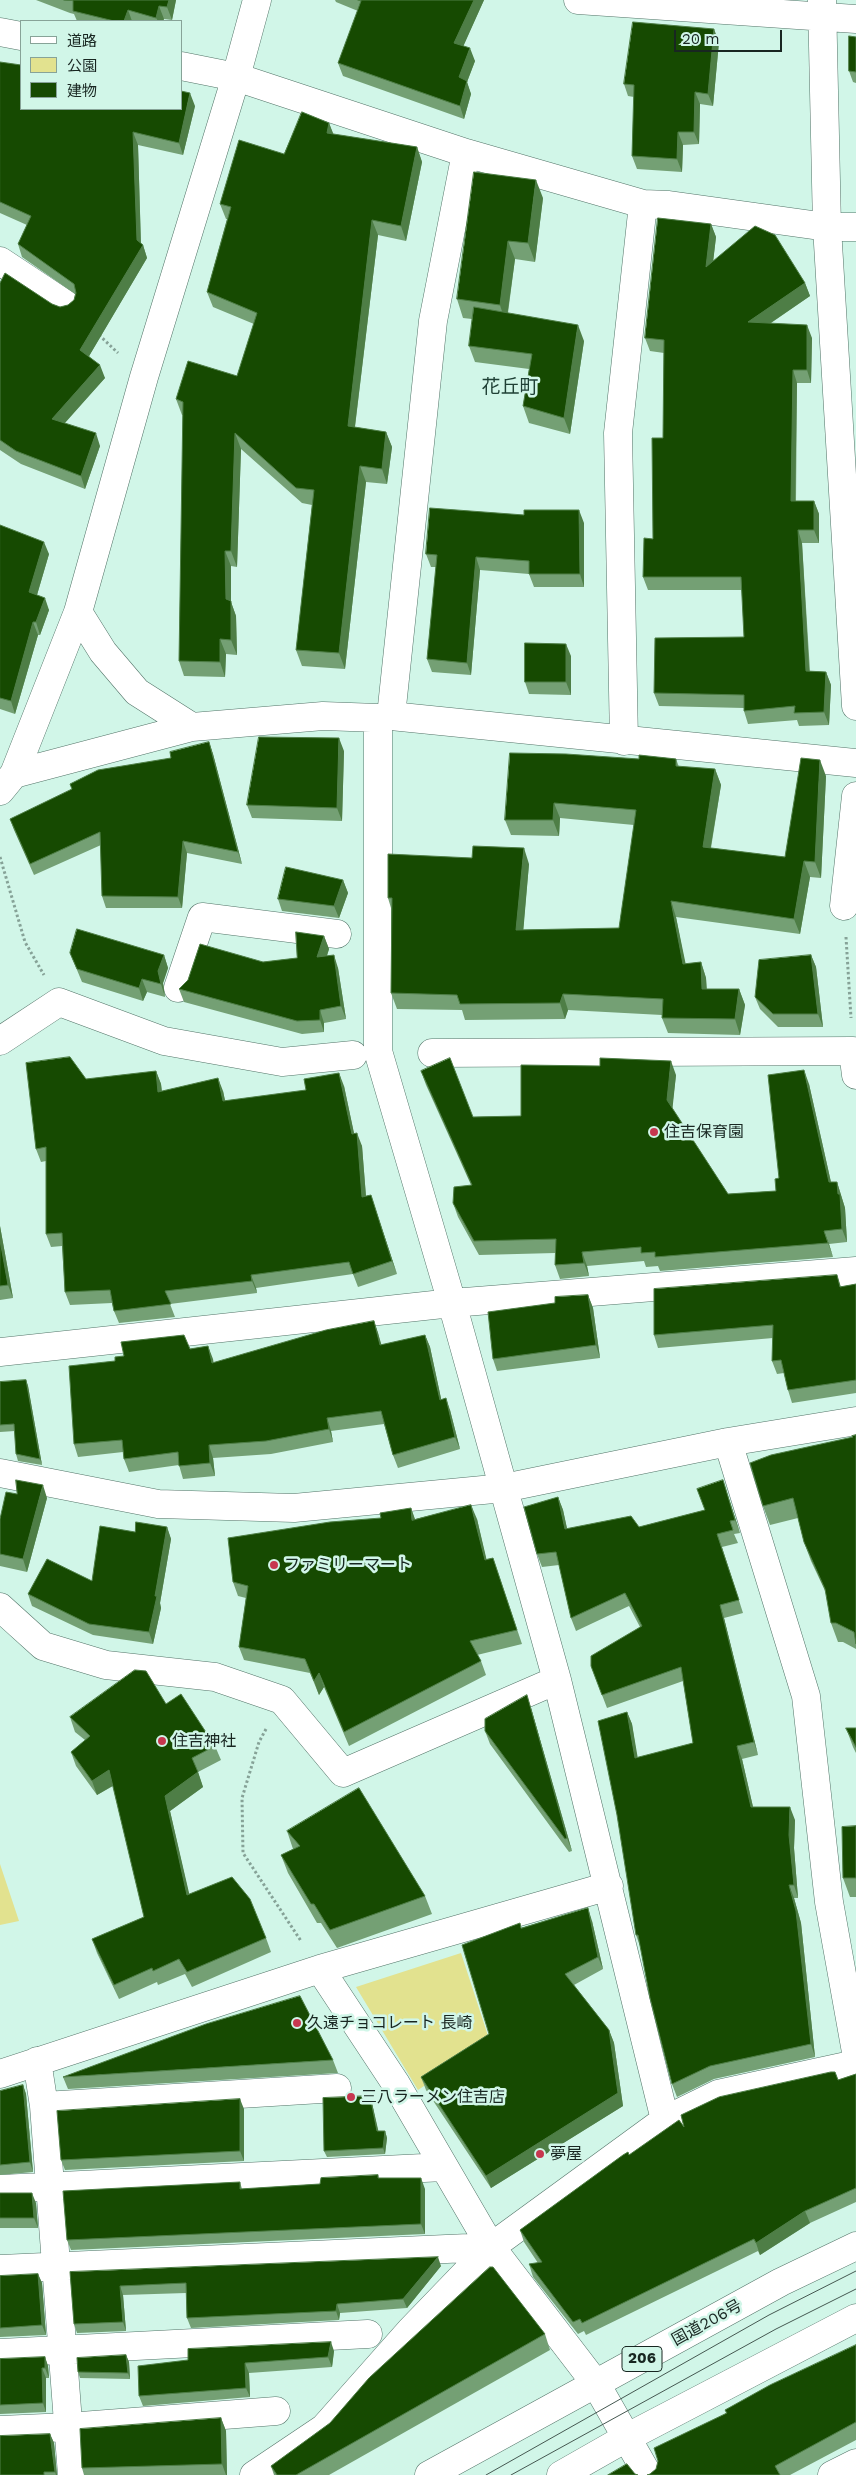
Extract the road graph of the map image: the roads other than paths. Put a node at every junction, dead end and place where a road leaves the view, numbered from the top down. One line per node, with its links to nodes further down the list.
1 (257, 0): 8 (main road)
2 (578, 0): 3 (main road)
3 (822, 9): 4 (main road); 11 (main road)
4 (856, 19)
5 (0, 32): 6 (main road)
6 (20, 36)
7 (182, 66): 8 (main road)
8 (236, 76): 9 (main road); 15 (main road)
9 (466, 153): 10 (main road); 17 (main road)
10 (643, 204): 11 (main road); 19 (main road)
11 (827, 227): 12 (main road); 16 (main road)
12 (856, 227)
13 (0, 261): 14 (main road)
14 (65, 304)
15 (78, 612): 18 (main road); 21 (main road)
16 (856, 706)
17 (384, 717): 18 (main road); 19 (main road); 31 (main road)
18 (192, 727): 21 (main road)
19 (624, 741): 20 (main road)
20 (856, 763)
21 (7, 782)
22 (856, 796): 23 (main road)
23 (844, 906)
24 (337, 934): 25 (main road)
25 (178, 988)
26 (0, 1041): 28 (main road)
27 (432, 1053): 29 (main road)
28 (353, 1055)
29 (854, 1063)
30 (856, 1271): 31 (main road)
31 (452, 1303): 32 (main road); 36 (main road)
32 (0, 1352)
33 (856, 1421): 34 (main road)
34 (728, 1442): 36 (main road); 41 (main road)
35 (0, 1473): 36 (main road)
36 (504, 1488): 38 (main road)
37 (0, 1607): 38 (main road)
38 (557, 1680): 39 (main road)
39 (609, 1886): 40 (main road); 47 (main road)
40 (320, 1969): 42 (main road); 48 (main road)
41 (856, 2052)
42 (38, 2061): 44 (main road); 46 (main road)
43 (856, 2064): 47 (main road)
44 (0, 2074)
45 (337, 2088): 46 (main road)
46 (44, 2106): 49 (main road)
47 (665, 2120): 52 (main road)
48 (444, 2167): 49 (main road); 52 (main road)
49 (50, 2186): 50 (main road); 53 (main road)
50 (0, 2189)
51 (856, 2246): 59 (main road, 国道206号 / 206)
52 (491, 2247): 53 (main road); 59 (main road); 66 (main road)
53 (56, 2266): 54 (main road); 57 (main road)
54 (0, 2269)
55 (856, 2318): 63 (main road)
56 (368, 2334): 57 (main road)
57 (62, 2349): 58 (main road); 61 (main road)
58 (0, 2353)
59 (596, 2384): 63 (main road); 67 (main road, 国道206号 / 206)
60 (276, 2411): 61 (main road)
61 (68, 2427): 62 (main road); 65 (main road)
62 (0, 2430)
63 (626, 2438): 68 (main road); 69 (main road)
64 (856, 2463): 70 (main road)
65 (72, 2475)
66 (254, 2475)
67 (429, 2475)
68 (561, 2475)
69 (648, 2475)
70 (832, 2475)

